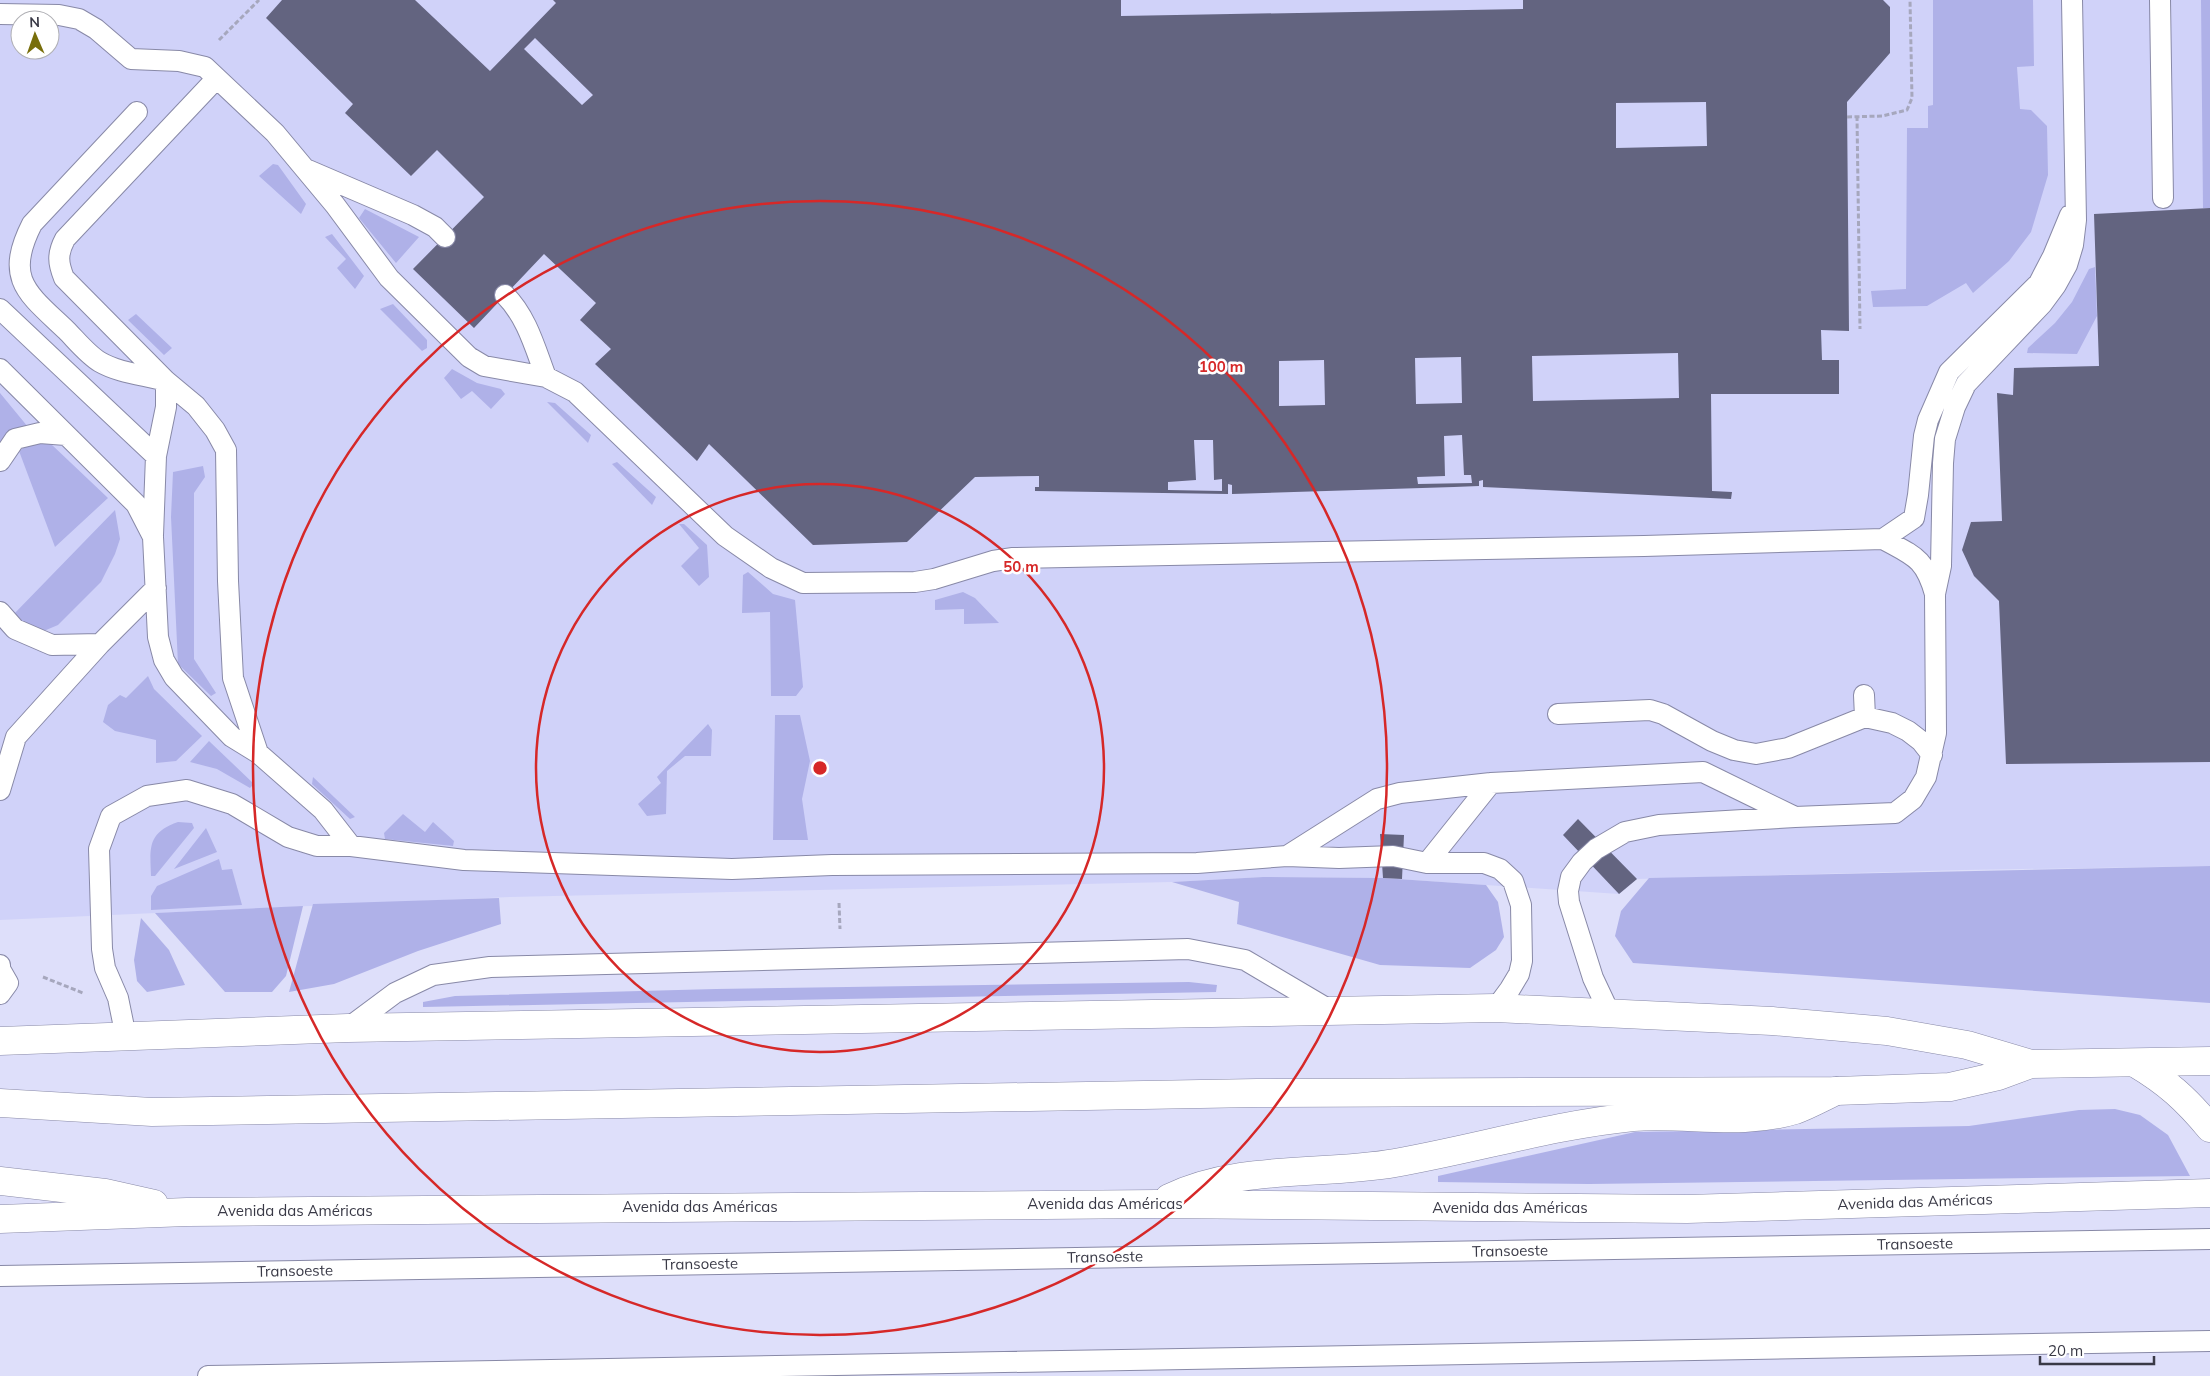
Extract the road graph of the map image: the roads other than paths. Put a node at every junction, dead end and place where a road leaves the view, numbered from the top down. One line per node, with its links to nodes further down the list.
1 (2072, 0): 7 (lane)
2 (2160, 0): 8 (lane)
3 (0, 14): 4 (lane)
4 (216, 79): 6 (lane); 14 (lane)
5 (137, 112): 14 (lane)
6 (304, 168): 9 (lane); 13 (lane)
7 (2075, 196): 19 (lane); 21 (lane)
8 (2163, 198)
9 (445, 237)
10 (504, 295): 13 (lane)
11 (0, 309): 16 (lane)
12 (0, 369): 15 (lane)
13 (546, 377): 19 (lane)
14 (166, 380): 16 (lane); 27 (lane)
15 (66, 435): 17 (lane); 18 (lane)
16 (156, 456): 18 (lane)
17 (0, 460)
18 (153, 537): 20 (lane)
19 (1883, 539): 21 (lane)
20 (156, 588): 23 (lane); 27 (lane)
21 (1935, 594): 28 (lane)
22 (0, 612): 23 (lane)
23 (100, 644): 30 (lane)
24 (1864, 695): 26 (lane)
25 (1558, 714): 26 (lane)
26 (1865, 717): 28 (lane)
27 (258, 753): 32 (lane)
28 (1932, 755): 31 (lane)
29 (1491, 783): 31 (lane); 33 (lane); 34 (lane)
30 (0, 790)
31 (1795, 817): 39 (lane)
32 (352, 846): 33 (lane); 41 (lane)
33 (1287, 856): 34 (lane)
34 (1427, 863): 37 (lane)
35 (0, 964): 36 (lane)
36 (0, 994)
37 (1496, 1008): 38 (main road); 39 (main road)
38 (1328, 1009): 40 (main road); 40 (lane)
39 (1609, 1012): 45 (main road)
40 (348, 1028): 41 (main road)
41 (126, 1036): 42 (main road)
42 (0, 1041)
43 (2210, 1061): 44 (main road)
44 (2135, 1063): 45 (main road); 48 (main road)
45 (2031, 1064): 46 (main road)
46 (1836, 1091): 47 (main road); 51 (main road)
47 (0, 1103)
48 (2210, 1128)
49 (0, 1181): 52 (main road)
50 (2210, 1192): 51 (main road, Avenida das Américas)
51 (1157, 1204): 52 (main road, Avenida das Américas)
52 (187, 1212): 53 (main road, Avenida das Américas)
53 (0, 1219)
54 (2210, 1239): 55 (lane, Transoeste)
55 (0, 1276)
56 (2210, 1341): 57 (lane)
57 (208, 1376)

